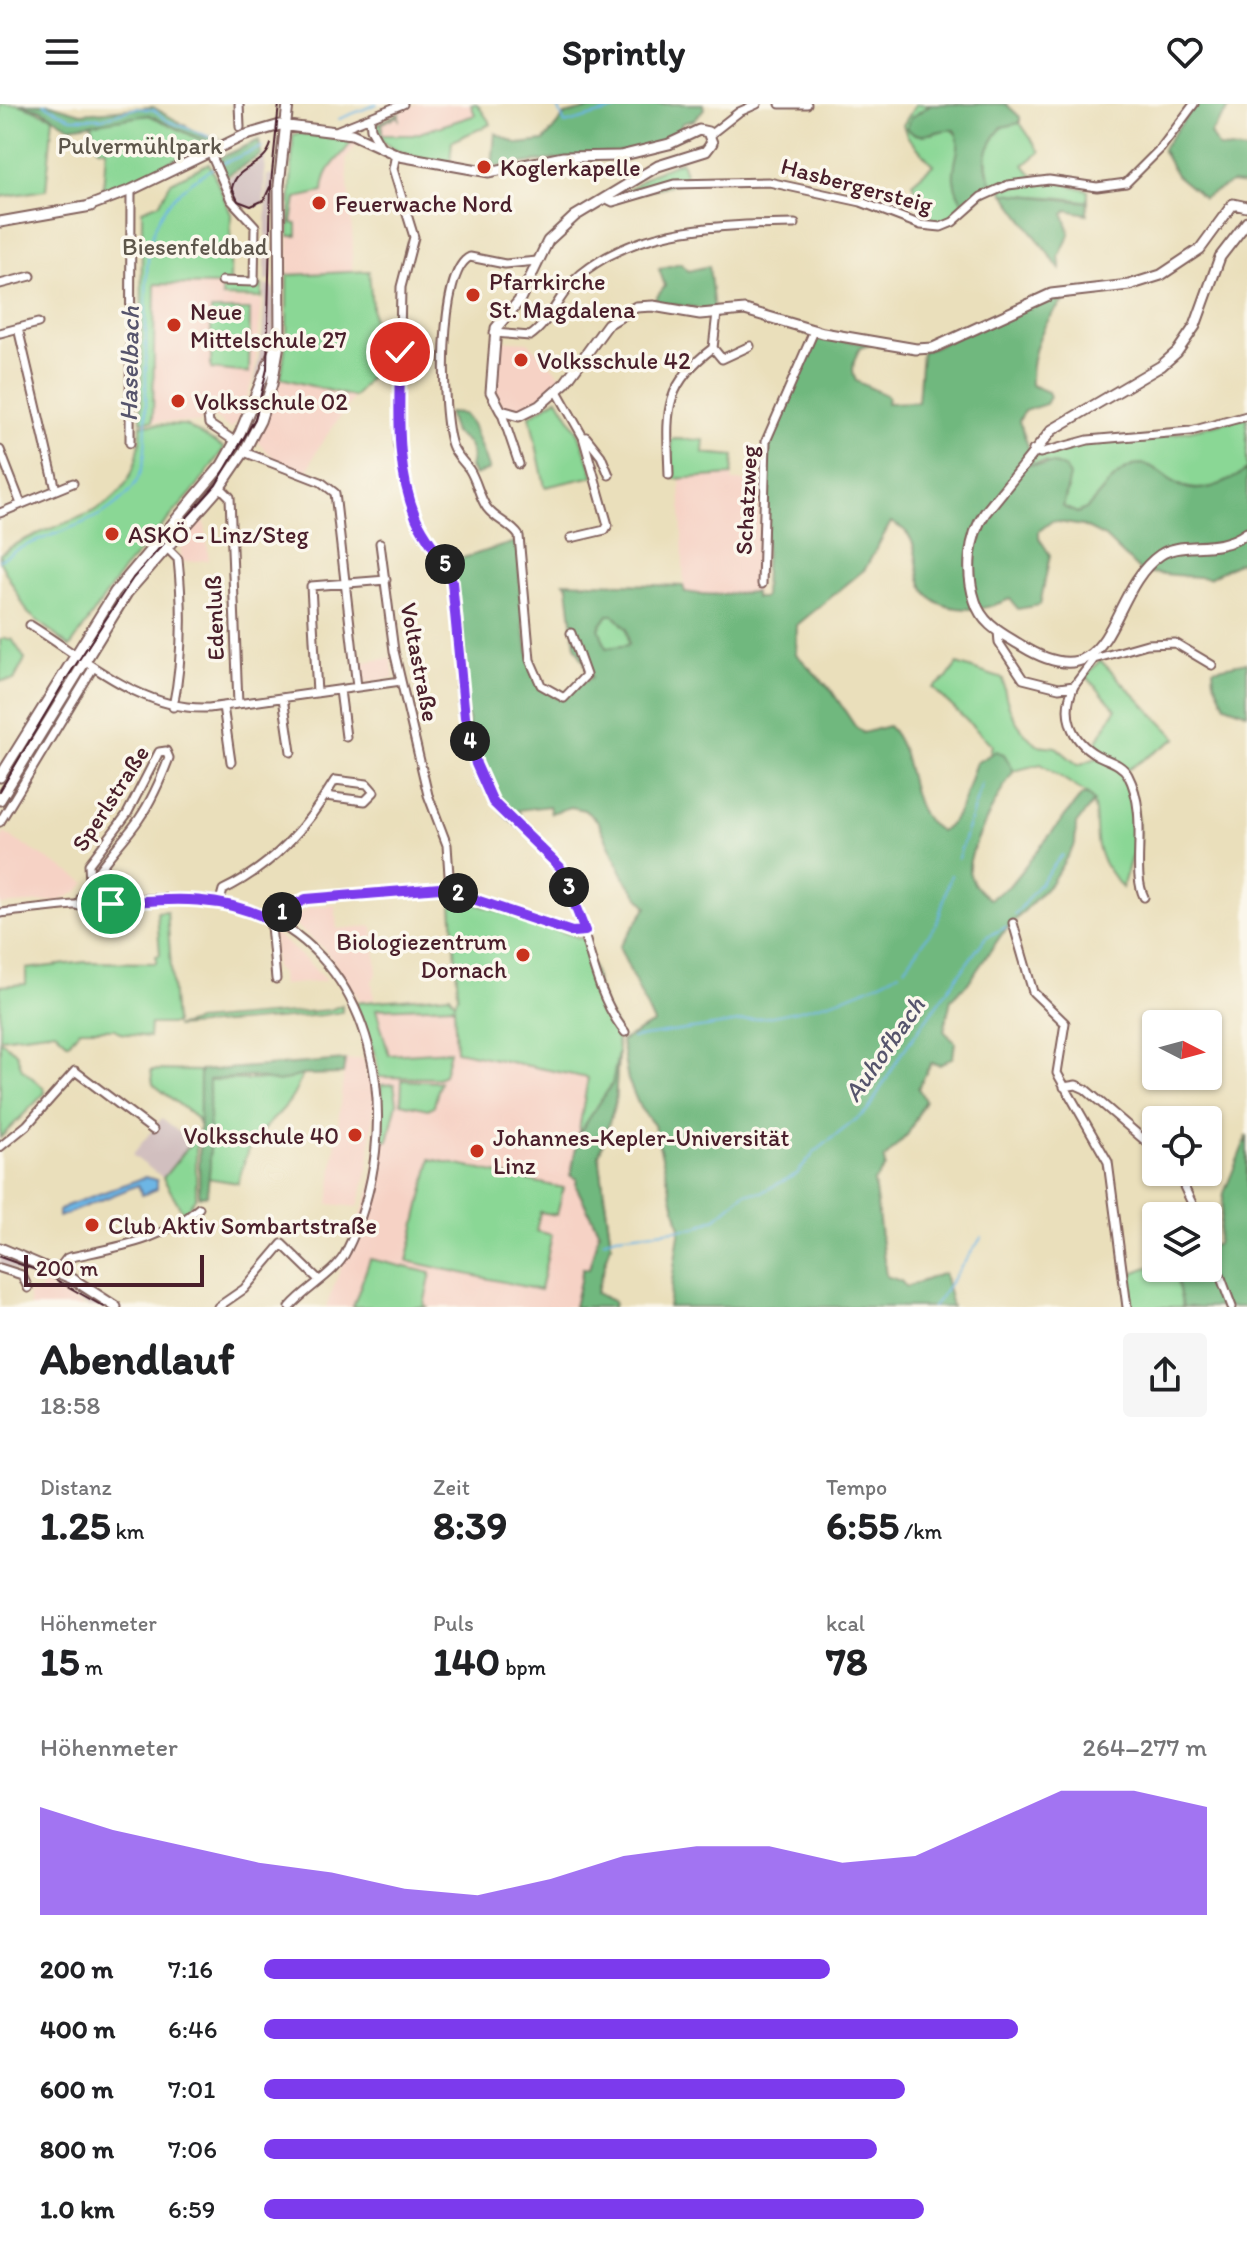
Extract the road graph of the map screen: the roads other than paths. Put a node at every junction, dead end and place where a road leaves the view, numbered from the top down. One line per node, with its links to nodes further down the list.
1 (239, 104): 10 (street)
2 (288, 104): 9 (street)
3 (403, 104): 8 (street)
4 (757, 104): 12 (street)
5 (780, 104): 6 (street)
6 (807, 104)
7 (1194, 104): 17 (street, Hasbergersteig)
8 (370, 119): 11 (street); 13 (street)
9 (285, 125): 11 (street); 15 (street); 34 (street)
10 (240, 127)
11 (334, 130): 13 (street)
12 (711, 134): 14 (street); 17 (street)
13 (380, 145): 14 (street)
14 (396, 154): 92 (street)
15 (212, 157): 16 (street); 24 (street)
16 (131, 190): 19 (street); 41 (street)
17 (607, 199): 22 (street)
18 (1247, 207): 29 (street)
19 (0, 222)
20 (1247, 222): 43 (street)
21 (795, 224): 31 (street)
22 (537, 261): 31 (street); 62 (street)
23 (31, 276): 25 (street)
24 (222, 281)
25 (0, 284)
26 (717, 313): 29 (street); 33 (street); 35 (street)
27 (38, 323): 28 (street)
28 (18, 328): 30 (street); 50 (street)
29 (814, 331): 59 (street, Schatzweg)
30 (0, 333)
31 (494, 333): 37 (street)
32 (750, 346): 33 (street)
33 (713, 348): 47 (street)
34 (270, 374): 40 (street); 44 (street)
35 (557, 391): 37 (street); 39 (street)
36 (207, 408): 40 (street)
37 (501, 411): 45 (street)
38 (1247, 416): 43 (street)
39 (583, 437): 46 (street); 54 (street)
40 (236, 442): 63 (street)
41 (130, 443)
42 (0, 450): 51 (street)
43 (1033, 450): 61 (street)
44 (244, 452): 49 (street); 58 (street)
45 (519, 464)
46 (609, 475)
47 (669, 475)
48 (73, 483): 50 (street)
49 (220, 487): 56 (street); 74 (street, Edenluß)
50 (56, 490): 51 (street)
51 (21, 504): 52 (street)
52 (0, 513)
53 (1247, 533): 64 (street)
54 (571, 538)
55 (380, 543): 57 (street, Voltastraße)
56 (165, 546): 65 (street); 76 (street)
57 (386, 580): 58 (street, Voltastraße); 68 (street, Voltastraße)
58 (346, 583): 70 (street); 72 (street, Voltastraße)
59 (762, 584)
60 (30, 625): 63 (street)
61 (998, 631): 64 (street); 69 (street)
62 (571, 633)
63 (73, 655): 65 (street); 80 (street)
64 (1092, 658): 66 (street); 69 (street)
65 (84, 662): 67 (street); 82 (street)
66 (1212, 665)
67 (93, 668): 76 (street); 83 (street)
68 (401, 681): 70 (street); 85 (street, Voltastraße)
69 (1074, 686): 86 (street)
70 (357, 687): 71 (street)
71 (340, 690): 72 (street); 77 (street)
72 (317, 693): 73 (street)
73 (283, 698): 74 (street); 78 (street)
74 (238, 704): 75 (street)
75 (223, 706): 76 (street); 79 (street)
76 (173, 707)
77 (346, 737)
78 (291, 752)
79 (231, 762)
80 (0, 777)
81 (325, 796): 81 (street); 87 (street)
82 (0, 800)
83 (0, 822)
84 (90, 884): 84 (street, Sperlstraße); 88 (street, Sperlstraße)
85 (450, 890): 90 (street); 92 (street)
86 (1144, 897)
87 (220, 901): 88 (street); 90 (street)
88 (79, 906): 89 (street)
89 (0, 913)
90 (274, 922): 93 (street); 103 (street)
91 (1013, 923): 95 (street)
92 (585, 931): 94 (street)
93 (276, 979)
94 (625, 1032)
95 (1064, 1087): 97 (street); 109 (street)
96 (153, 1130): 98 (street)
97 (1142, 1138)
98 (0, 1147)
99 (199, 1208): 102 (street)
100 (0, 1248): 102 (street)
101 (0, 1268): 105 (street)
102 (57, 1271): 106 (street)
103 (318, 1279): 107 (street); 108 (street)
104 (1222, 1280): 110 (street)
105 (28, 1288)
106 (116, 1307)
107 (218, 1307)
108 (290, 1307)
109 (1127, 1307)
110 (1232, 1307)

